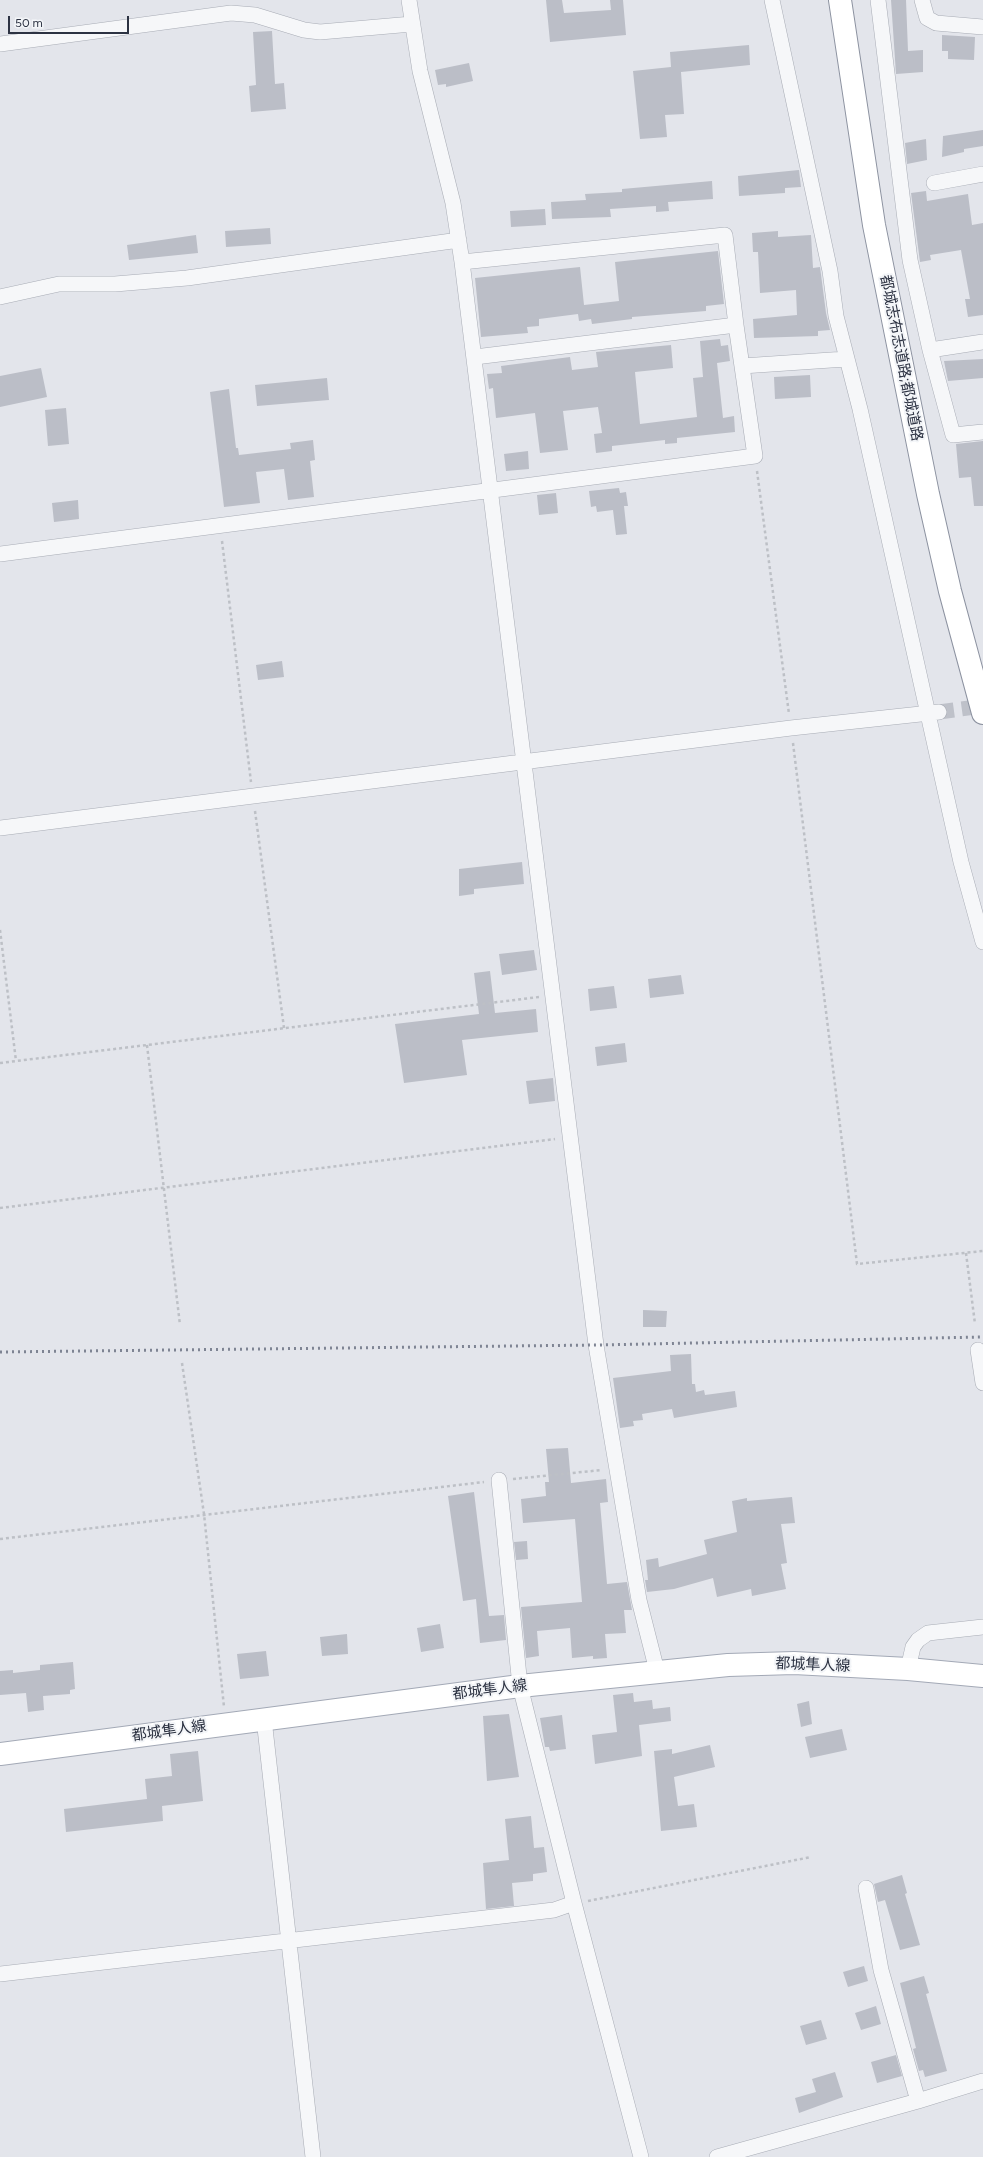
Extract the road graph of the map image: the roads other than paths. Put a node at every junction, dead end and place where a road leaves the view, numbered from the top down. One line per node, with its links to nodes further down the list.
1 (409, 0): 6 (street)
2 (772, 0): 18 (street)
3 (840, 0): 23 (main road, 都城志布志道路;都城道路)
4 (878, 0): 16 (street)
5 (922, 0): 7 (street)
6 (412, 24): 8 (street); 11 (street)
7 (983, 27)
8 (0, 44)
9 (983, 174): 10 (street)
10 (934, 183)
11 (459, 240): 12 (street); 13 (street)
12 (462, 262): 14 (street); 17 (street)
13 (0, 297)
14 (736, 325): 17 (street); 19 (street)
15 (983, 342): 16 (street)
16 (930, 350): 20 (street)
17 (474, 357): 21 (street)
18 (846, 359): 19 (street); 25 (street)
19 (742, 366): 21 (street)
20 (983, 432)
21 (490, 490): 22 (street); 27 (street)
22 (0, 554)
23 (950, 591): 24 (main road); 26 (main road, 都城志布志道路;都城道路)
24 (983, 676)
25 (933, 712): 27 (street); 29 (street)
26 (983, 713)
27 (524, 763): 28 (street); 35 (street)
28 (0, 828)
29 (983, 942)
30 (978, 1350): 31 (street)
31 (983, 1383)
32 (499, 1480): 37 (street)
33 (983, 1627): 34 (street)
34 (908, 1669): 35 (main road, 都城隼人線); 36 (main road, 都城隼人線)
35 (657, 1671): 37 (main road, 都城隼人線)
36 (983, 1676)
37 (520, 1686): 38 (main road, 都城隼人線); 41 (street)
38 (264, 1719): 39 (main road, 都城隼人線); 42 (street)
39 (0, 1754)
40 (866, 1888): 45 (street)
41 (574, 1903): 42 (street); 47 (street)
42 (288, 1941): 43 (street); 46 (street)
43 (0, 1974)
44 (983, 2081): 45 (street)
45 (918, 2101): 48 (street)
46 (312, 2157)
47 (641, 2157)
48 (717, 2157)

